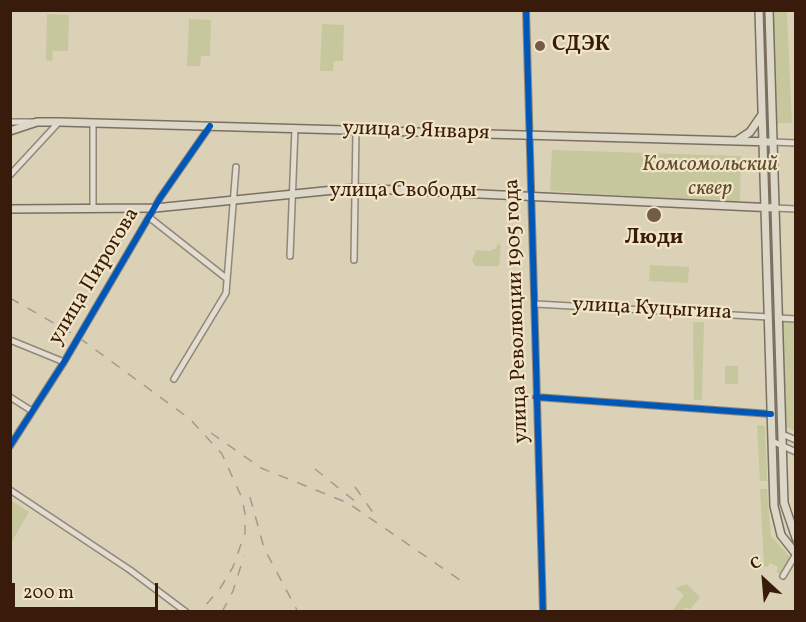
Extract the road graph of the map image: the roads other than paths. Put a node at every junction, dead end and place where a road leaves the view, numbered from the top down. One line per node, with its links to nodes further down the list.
1 (526, 10): 13 (street, улица Революции 1905 года)
2 (759, 10): 4 (main road)
3 (769, 10): 16 (main road)
4 (761, 111): 14 (main road); 15 (main road)
5 (10, 122): 6 (street, улица 9 Января)
6 (37, 122): 7 (main road, улица 9 Января); 12 (main road, улица 9 Января)
7 (59, 122): 8 (main road, улица 9 Января); 19 (street)
8 (93, 123): 9 (main road, улица 9 Января); 25 (street)
9 (210, 126): 10 (main road, улица 9 Января); 26 (street, улица Пирогова)
10 (295, 128): 11 (main road, улица 9 Января); 21 (street)
11 (356, 130): 13 (main road, улица 9 Января); 20 (street)
12 (10, 131)
13 (531, 135): 14 (main road, улица 9 Января); 22 (street, улица Революции 1905 года)
14 (736, 141): 15 (main road, улица 9 Января)
15 (763, 142): 16 (main road, улица 9 Января); 24 (main road)
16 (773, 142): 17 (street, улица 9 Января); 27 (main road)
17 (795, 143)
18 (236, 167): 23 (street)
19 (10, 175)
20 (354, 188): 21 (main road, улица Свободы); 22 (main road, улица Свободы); 32 (street)
21 (292, 194): 23 (main road, улица Свободы); 31 (street)
22 (531, 195): 24 (main road, улица Свободы); 34 (street, улица Революции 1905 года)
23 (235, 200): 26 (main road, улица Свободы); 33 (street)
24 (766, 207): 27 (main road, улица Свободы); 35 (main road)
25 (93, 208): 26 (main road, улица Свободы); 28 (main road, улица Свободы)
26 (155, 208): 30 (street, улица Пирогова)
27 (775, 208): 29 (street, улица Свободы); 36 (main road)
28 (10, 209)
29 (795, 209)
30 (150, 218): 33 (street); 39 (street, улица Пирогова)
31 (290, 256)
32 (354, 260)
33 (226, 278): 40 (street)
34 (536, 304): 35 (street, улица Куцыгина); 42 (street, улица Революции 1905 года)
35 (769, 317): 44 (main road)
36 (778, 318): 37 (street); 45 (main road)
37 (795, 319)
38 (10, 340): 39 (street)
39 (64, 362): 43 (street, улица Пирогова)
40 (174, 379)
41 (10, 397): 43 (street)
42 (536, 397): 44 (street); 56 (street, улица Революции 1905 года)
43 (32, 411): 49 (street, улица Пирогова)
44 (771, 414): 47 (main road)
45 (782, 434): 46 (street); 48 (main road)
46 (795, 440)
47 (772, 441): 48 (street); 53 (main road)
48 (782, 445): 50 (street); 52 (main road)
49 (10, 446)
50 (795, 452)
51 (10, 490): 55 (street)
52 (795, 538)
53 (794, 552): 54 (street)
54 (783, 576)
55 (186, 612)
56 (543, 612)

